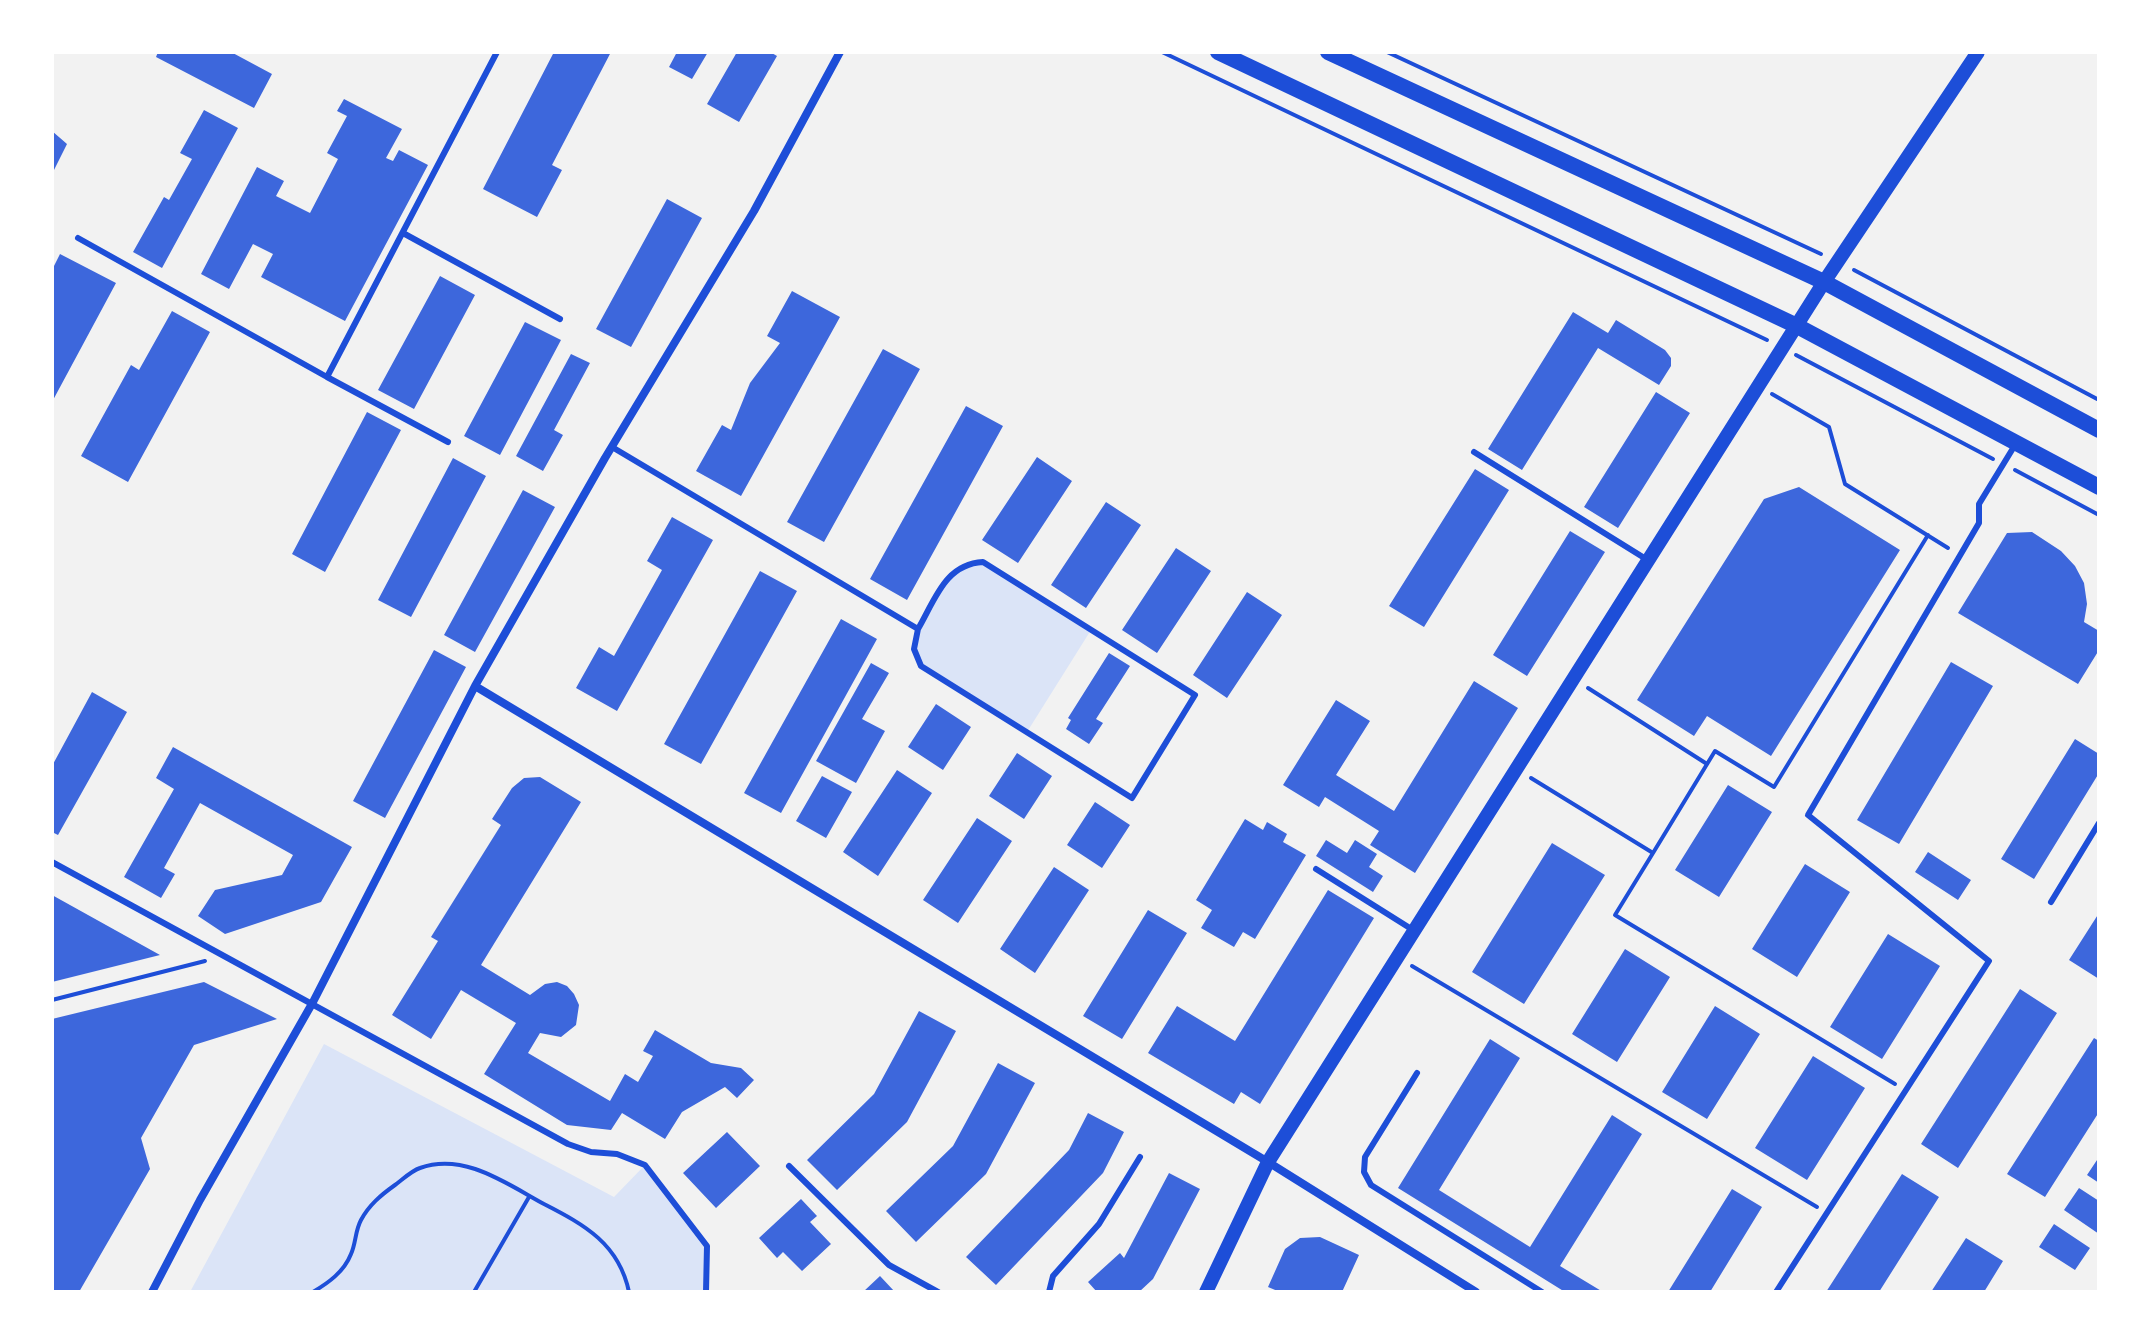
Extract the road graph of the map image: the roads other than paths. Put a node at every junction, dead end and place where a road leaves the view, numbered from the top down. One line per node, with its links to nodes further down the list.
1 (497, 52): 6 (lane)
2 (840, 52): 15 (street)
3 (1218, 52): 10 (main road)
4 (1328, 52): 8 (main road)
5 (1978, 52): 8 (street)
6 (403, 233): 9 (lane); 11 (lane)
7 (78, 238): 11 (lane)
8 (1824, 282): 10 (street); 12 (main road)
9 (560, 319)
10 (1797, 326): 14 (main road); 18 (street)
11 (327, 377): 13 (lane)
12 (2099, 430)
13 (448, 442)
14 (2017, 443): 17 (main road); 38 (lane)
15 (612, 447): 19 (lane); 20 (street)
16 (1474, 452): 18 (lane)
17 (2099, 487)
18 (1646, 559): 25 (street)
19 (918, 629): 19 (lane)
20 (475, 686): 26 (street); 29 (street)
21 (2099, 823): 24 (lane)
22 (52, 862): 26 (lane)
23 (1316, 869): 25 (lane)
24 (2051, 902)
25 (1413, 930): 29 (street)
26 (313, 1002): 31 (street); 32 (lane)
27 (1417, 1073): 37 (lane)
28 (1140, 1157): 34 (lane)
29 (1268, 1162): 35 (street); 36 (street)
30 (789, 1166): 33 (lane)
31 (152, 1292)
32 (706, 1292)
33 (938, 1292)
34 (1049, 1292)
35 (1206, 1292)
36 (1476, 1292)
37 (1542, 1292)
38 (1776, 1292)

